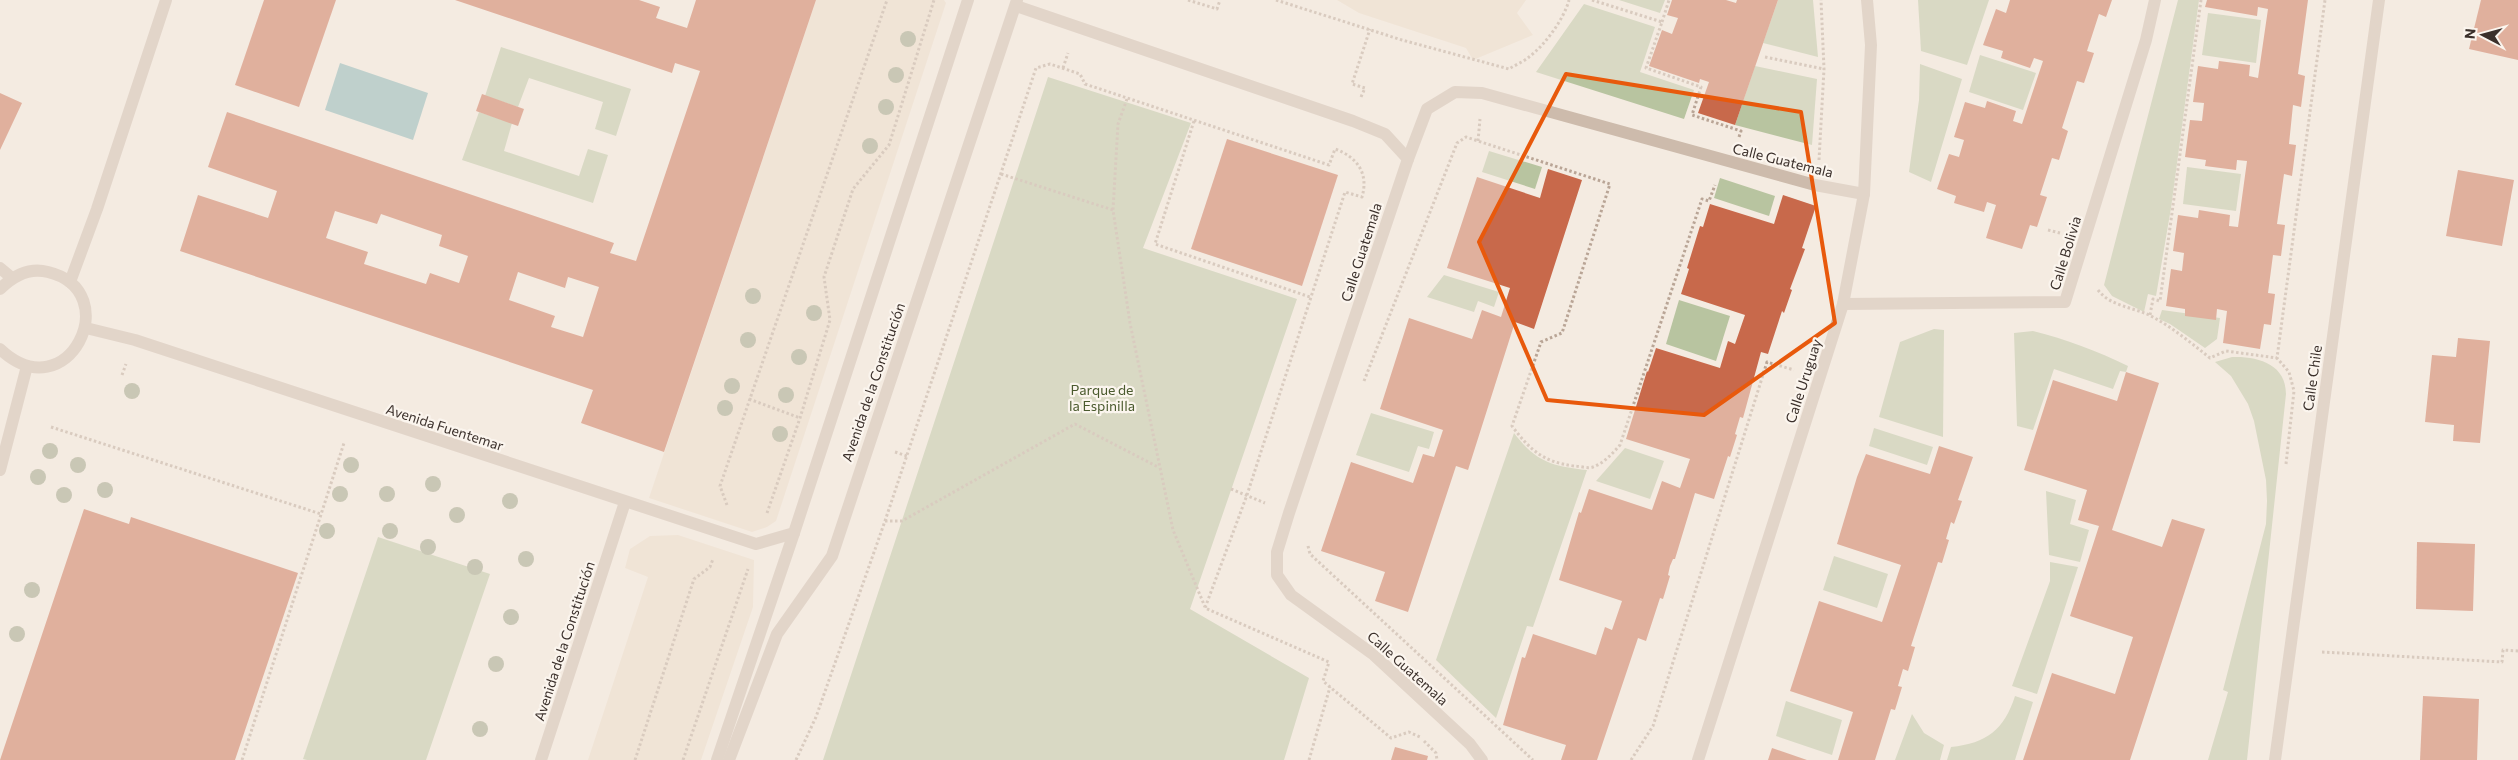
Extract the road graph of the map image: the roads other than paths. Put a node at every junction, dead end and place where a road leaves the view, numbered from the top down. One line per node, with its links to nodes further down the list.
1 (166, 0): 11 (street)
2 (968, 0): 19 (street, Avenida de la Constitución)
3 (1867, 0): 8 (street, Calle Uruguay)
4 (2155, 0): 13 (street, Calle Bolivia)
5 (2379, 0): 25 (street, Calle Chile)
6 (1017, 3): 7 (street); 22 (street, Avenida de la Constitución)
7 (1408, 158): 8 (street, Calle Guatemala); 23 (street, Calle Guatemala)
8 (1864, 194): 13 (street, Calle Uruguay)
9 (0, 268): 10 (street)
10 (12, 278): 11 (street); 12 (street)
11 (70, 282): 14 (street)
12 (0, 289)
13 (1843, 304): 24 (street, Calle Uruguay)
14 (86, 328): 16 (street); 18 (street, Avenida Fuentemar)
15 (0, 349): 16 (street)
16 (27, 366): 17 (street)
17 (0, 470)
18 (625, 502): 19 (street, Avenida Fuentemar); 20 (street, Avenida de la Constitución)
19 (794, 533): 21 (street, Avenida de la Constitución)
20 (541, 760)
21 (717, 760)
22 (729, 760)
23 (1482, 760)
24 (1698, 760)
25 (2275, 760)

